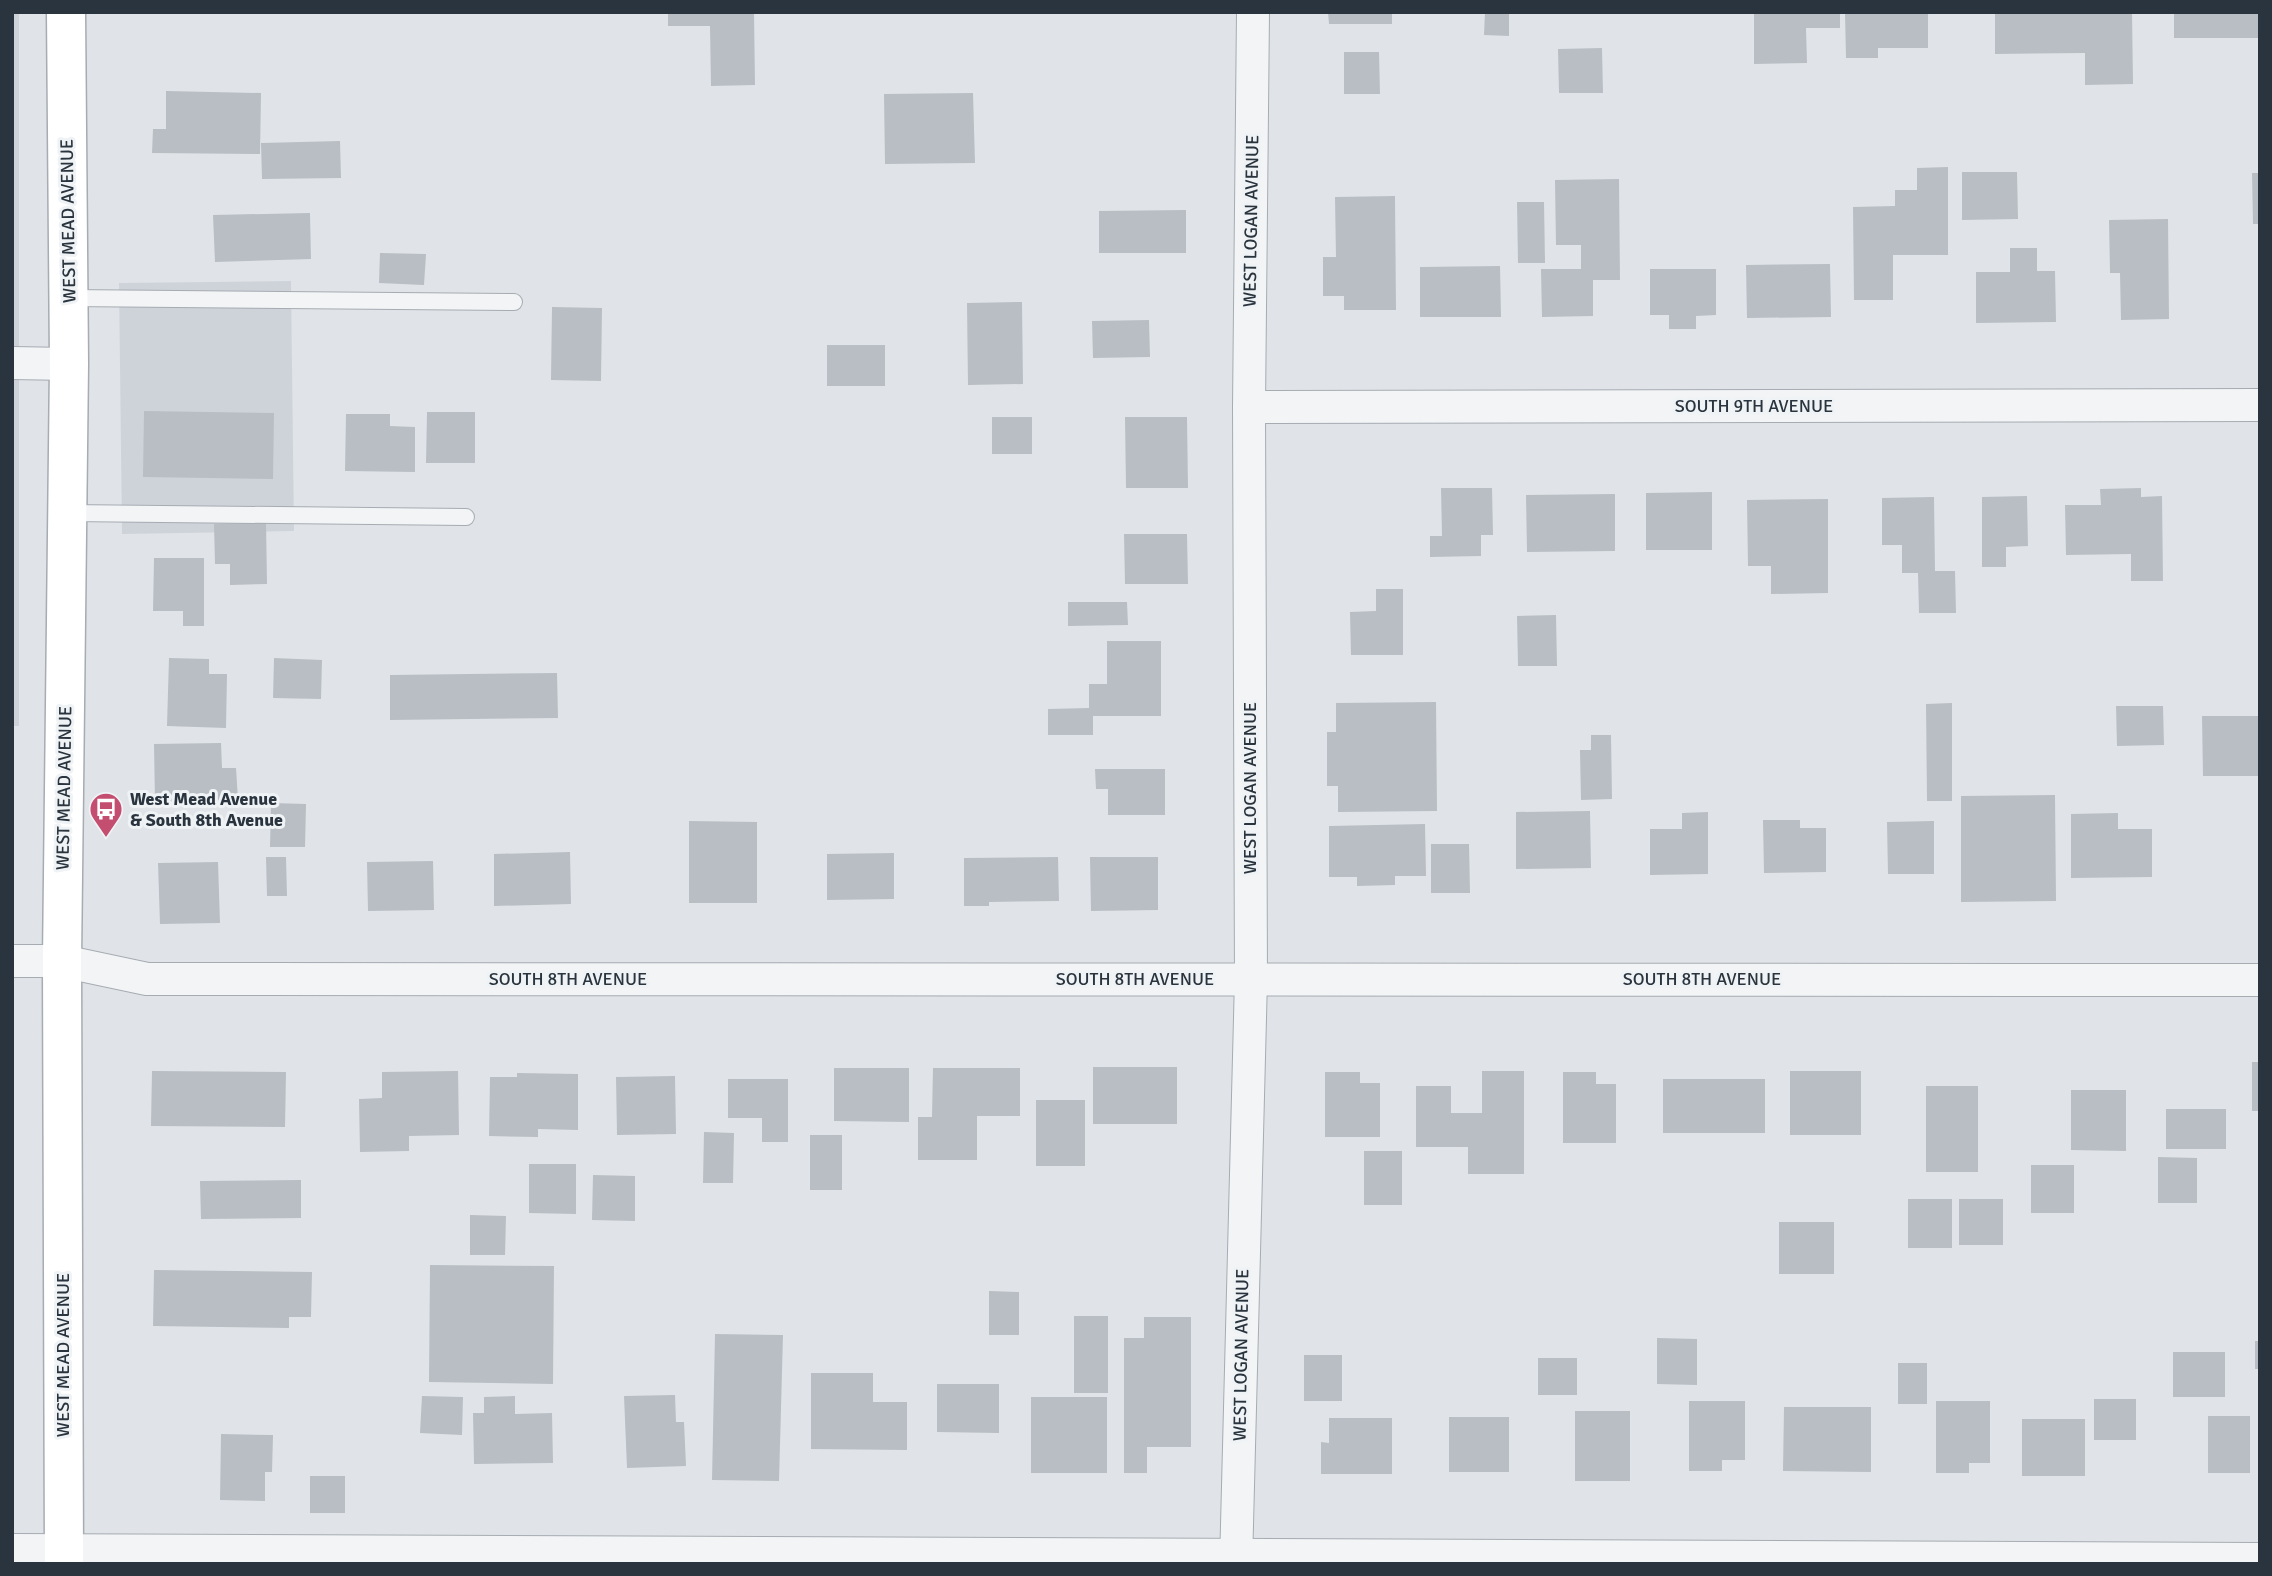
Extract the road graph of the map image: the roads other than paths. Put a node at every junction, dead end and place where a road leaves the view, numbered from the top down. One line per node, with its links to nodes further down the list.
1 (66, 12): 3 (street, WEST MEAD AVENUE)
2 (1253, 12): 8 (street, WEST LOGAN AVENUE)
3 (69, 298): 4 (lane); 6 (street, WEST MEAD AVENUE)
4 (514, 302)
5 (12, 363): 6 (street)
6 (69, 364): 9 (street, WEST MEAD AVENUE)
7 (2260, 405): 8 (street, SOUTH 9TH AVENUE)
8 (1249, 407): 13 (street, WEST LOGAN AVENUE)
9 (68, 513): 10 (lane); 12 (street, WEST MEAD AVENUE)
10 (466, 517)
11 (12, 961): 12 (street, SOUTH 8TH AVENUE)
12 (62, 961): 13 (street, SOUTH 8TH AVENUE); 16 (street, WEST MEAD AVENUE)
13 (1251, 978): 14 (street, SOUTH 8TH AVENUE); 17 (street, WEST LOGAN AVENUE)
14 (2260, 980)
15 (12, 1550): 16 (street)
16 (64, 1557): 17 (street)
17 (1236, 1559): 18 (street)
18 (2260, 1559)

